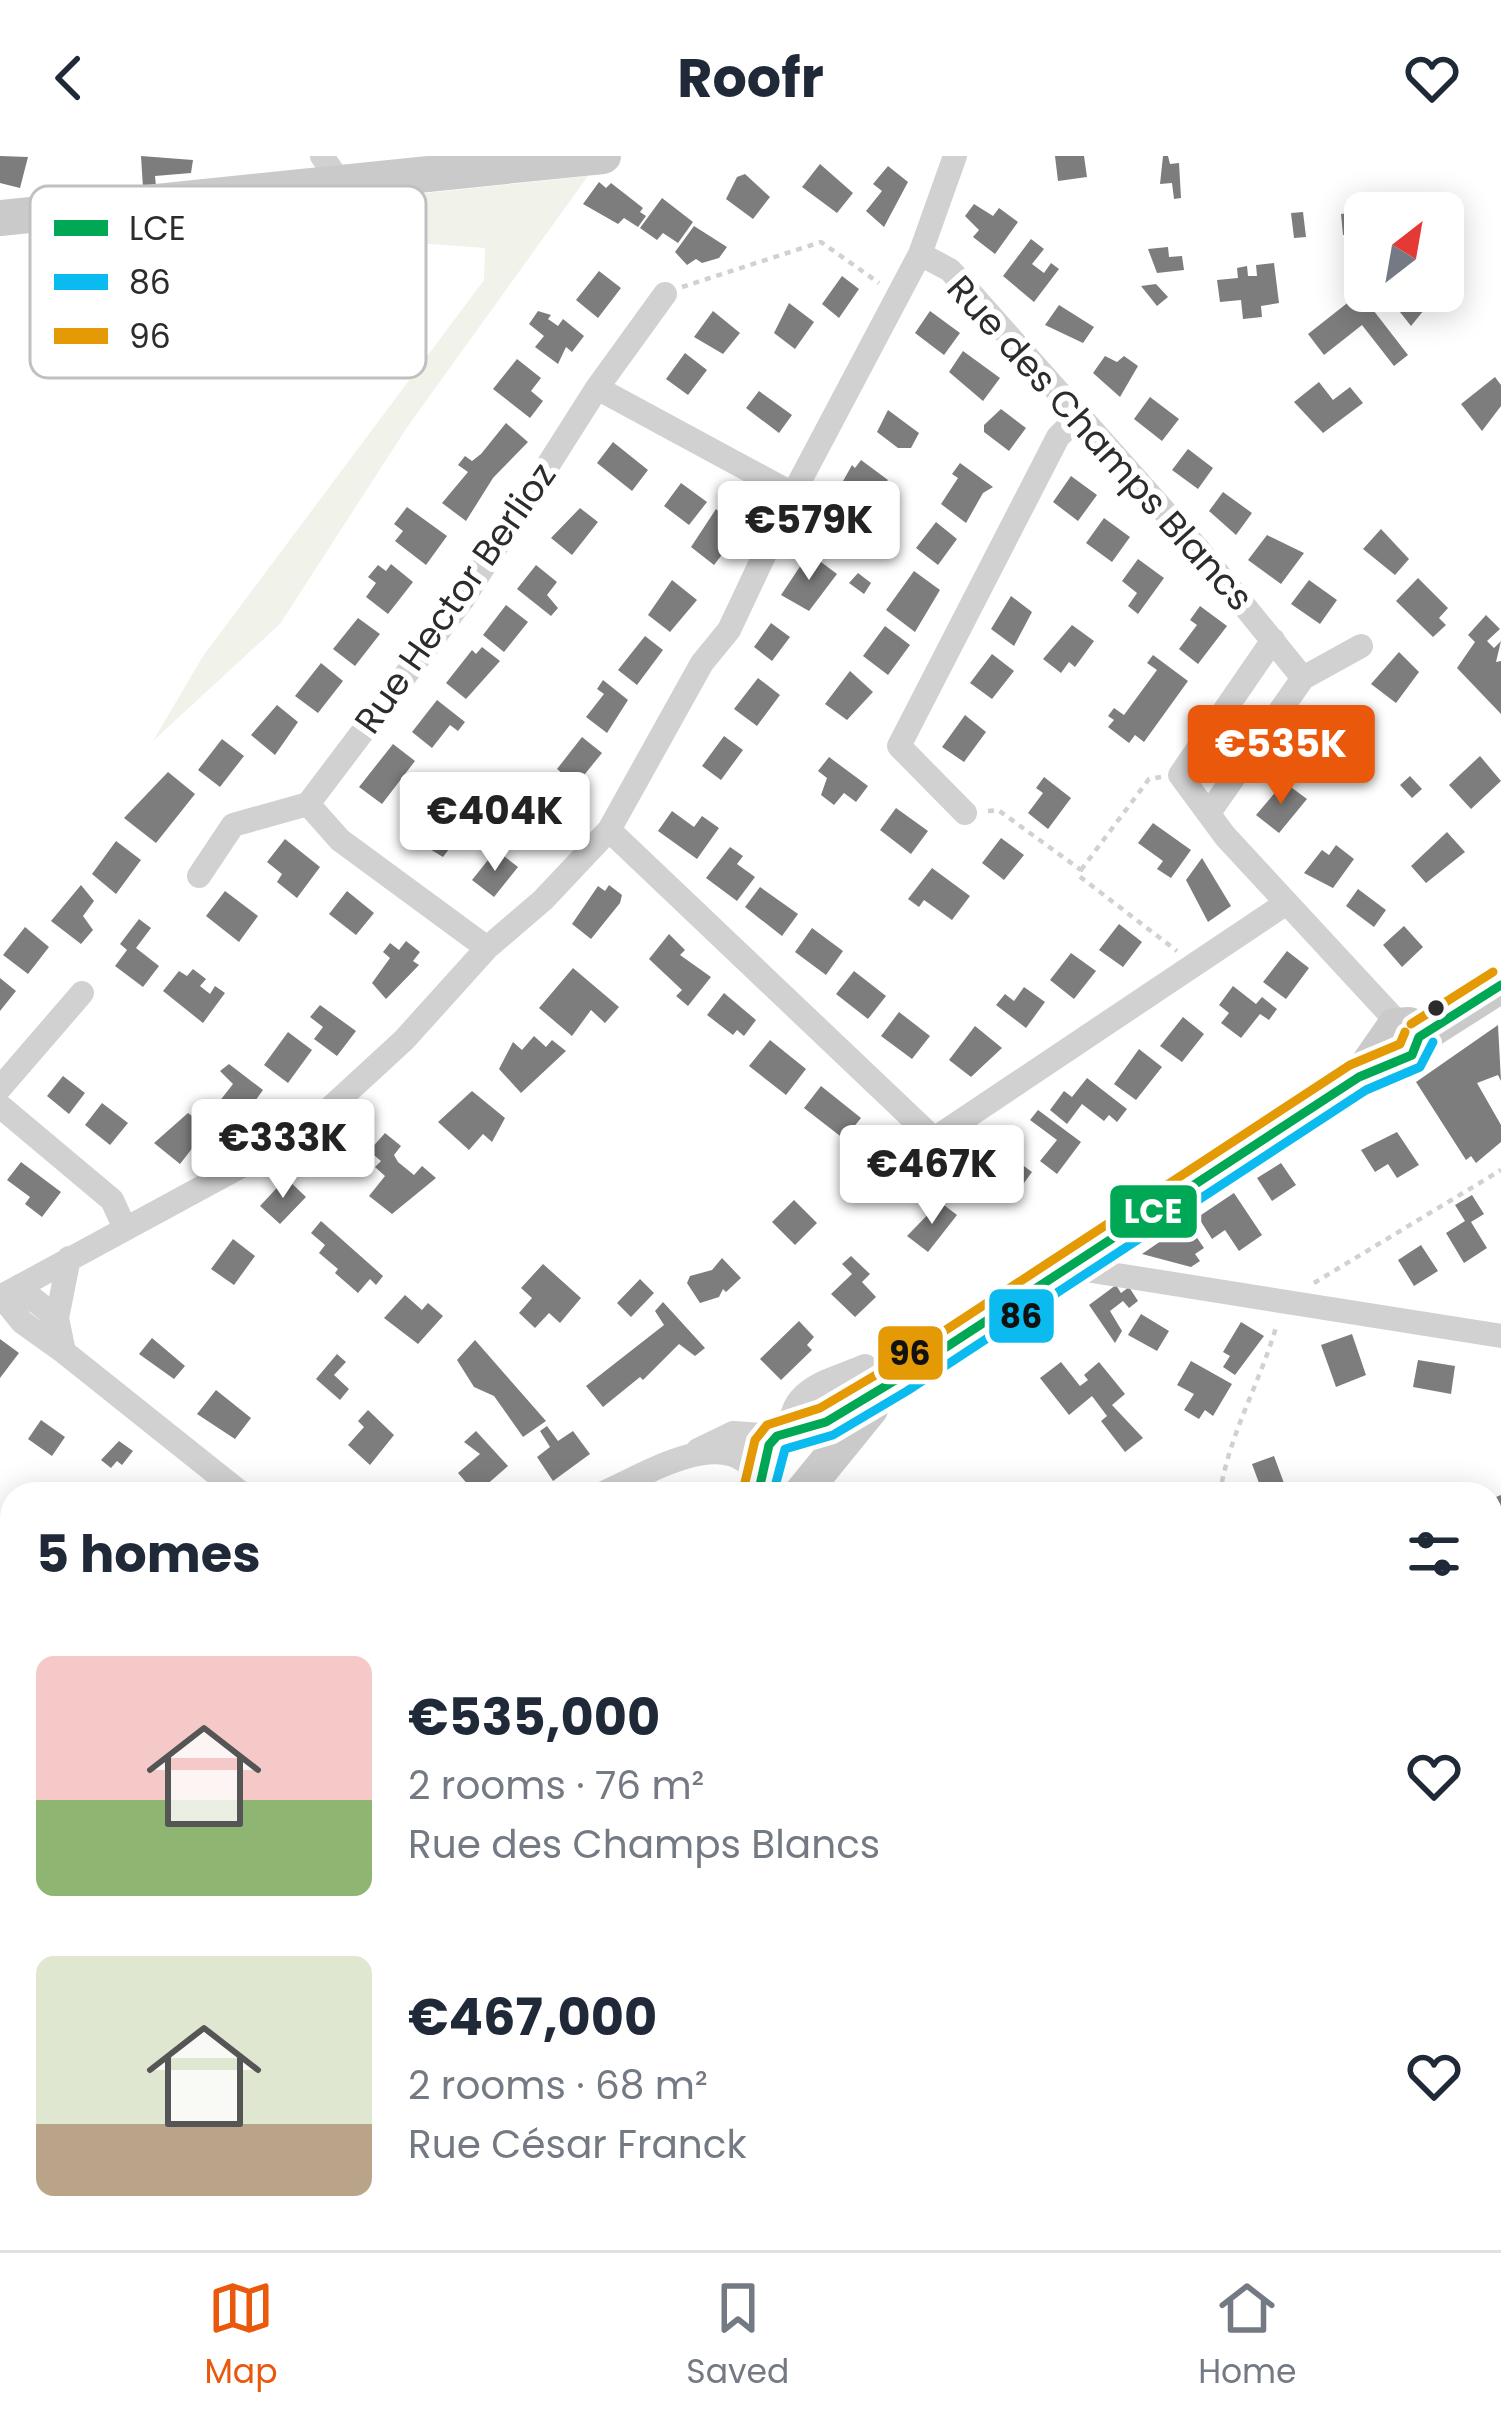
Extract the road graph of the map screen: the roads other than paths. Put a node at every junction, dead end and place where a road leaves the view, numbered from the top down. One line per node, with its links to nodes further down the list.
1 (603, 156): 3 (street)
2 (955, 156): 7 (street)
3 (330, 168): 4 (street)
4 (211, 186)
5 (30, 213): 6 (street)
6 (0, 218)
7 (920, 254): 10 (street, Rue des Champs Blancs); 11 (street)
8 (665, 294): 9 (street, Rue Hector Berlioz)
9 (597, 388): 11 (street); 15 (street, Rue Hector Berlioz)
10 (1080, 415): 12 (street, Rue des Champs Blancs); 17 (street)
11 (793, 494): 18 (street)
12 (1273, 640): 14 (street, Rue des Champs Blancs); 16 (street, Rue des Champs Blancs)
13 (1361, 646): 14 (street)
14 (1304, 678): 16 (street)
15 (308, 804): 19 (street); 21 (street)
16 (1211, 810): 20 (street)
17 (965, 813)
18 (609, 830): 20 (street); 21 (street)
19 (199, 876)
20 (1285, 904): 24 (street)
21 (487, 948): 27 (street)
22 (1501, 985): 24 (street)
23 (82, 994): 25 (street)
24 (1401, 1040): 29 (street)
25 (0, 1088)
26 (0, 1106): 27 (street)
27 (124, 1226): 28 (street)
28 (69, 1258): 30 (street); 31 (street)
29 (1082, 1260): 32 (street); 34 (street)
30 (6, 1293): 31 (street); 33 (street)
31 (57, 1318): 33 (street)
32 (1501, 1336)
33 (64, 1352): 38 (street)
34 (882, 1372): 35 (street); 37 (street)
35 (790, 1432): 36 (street); 37 (street); 41 (street)
36 (691, 1455): 39 (street); 40 (street)
37 (812, 1480)
38 (227, 1482)
39 (629, 1482)
40 (755, 1482)
41 (762, 1482)

